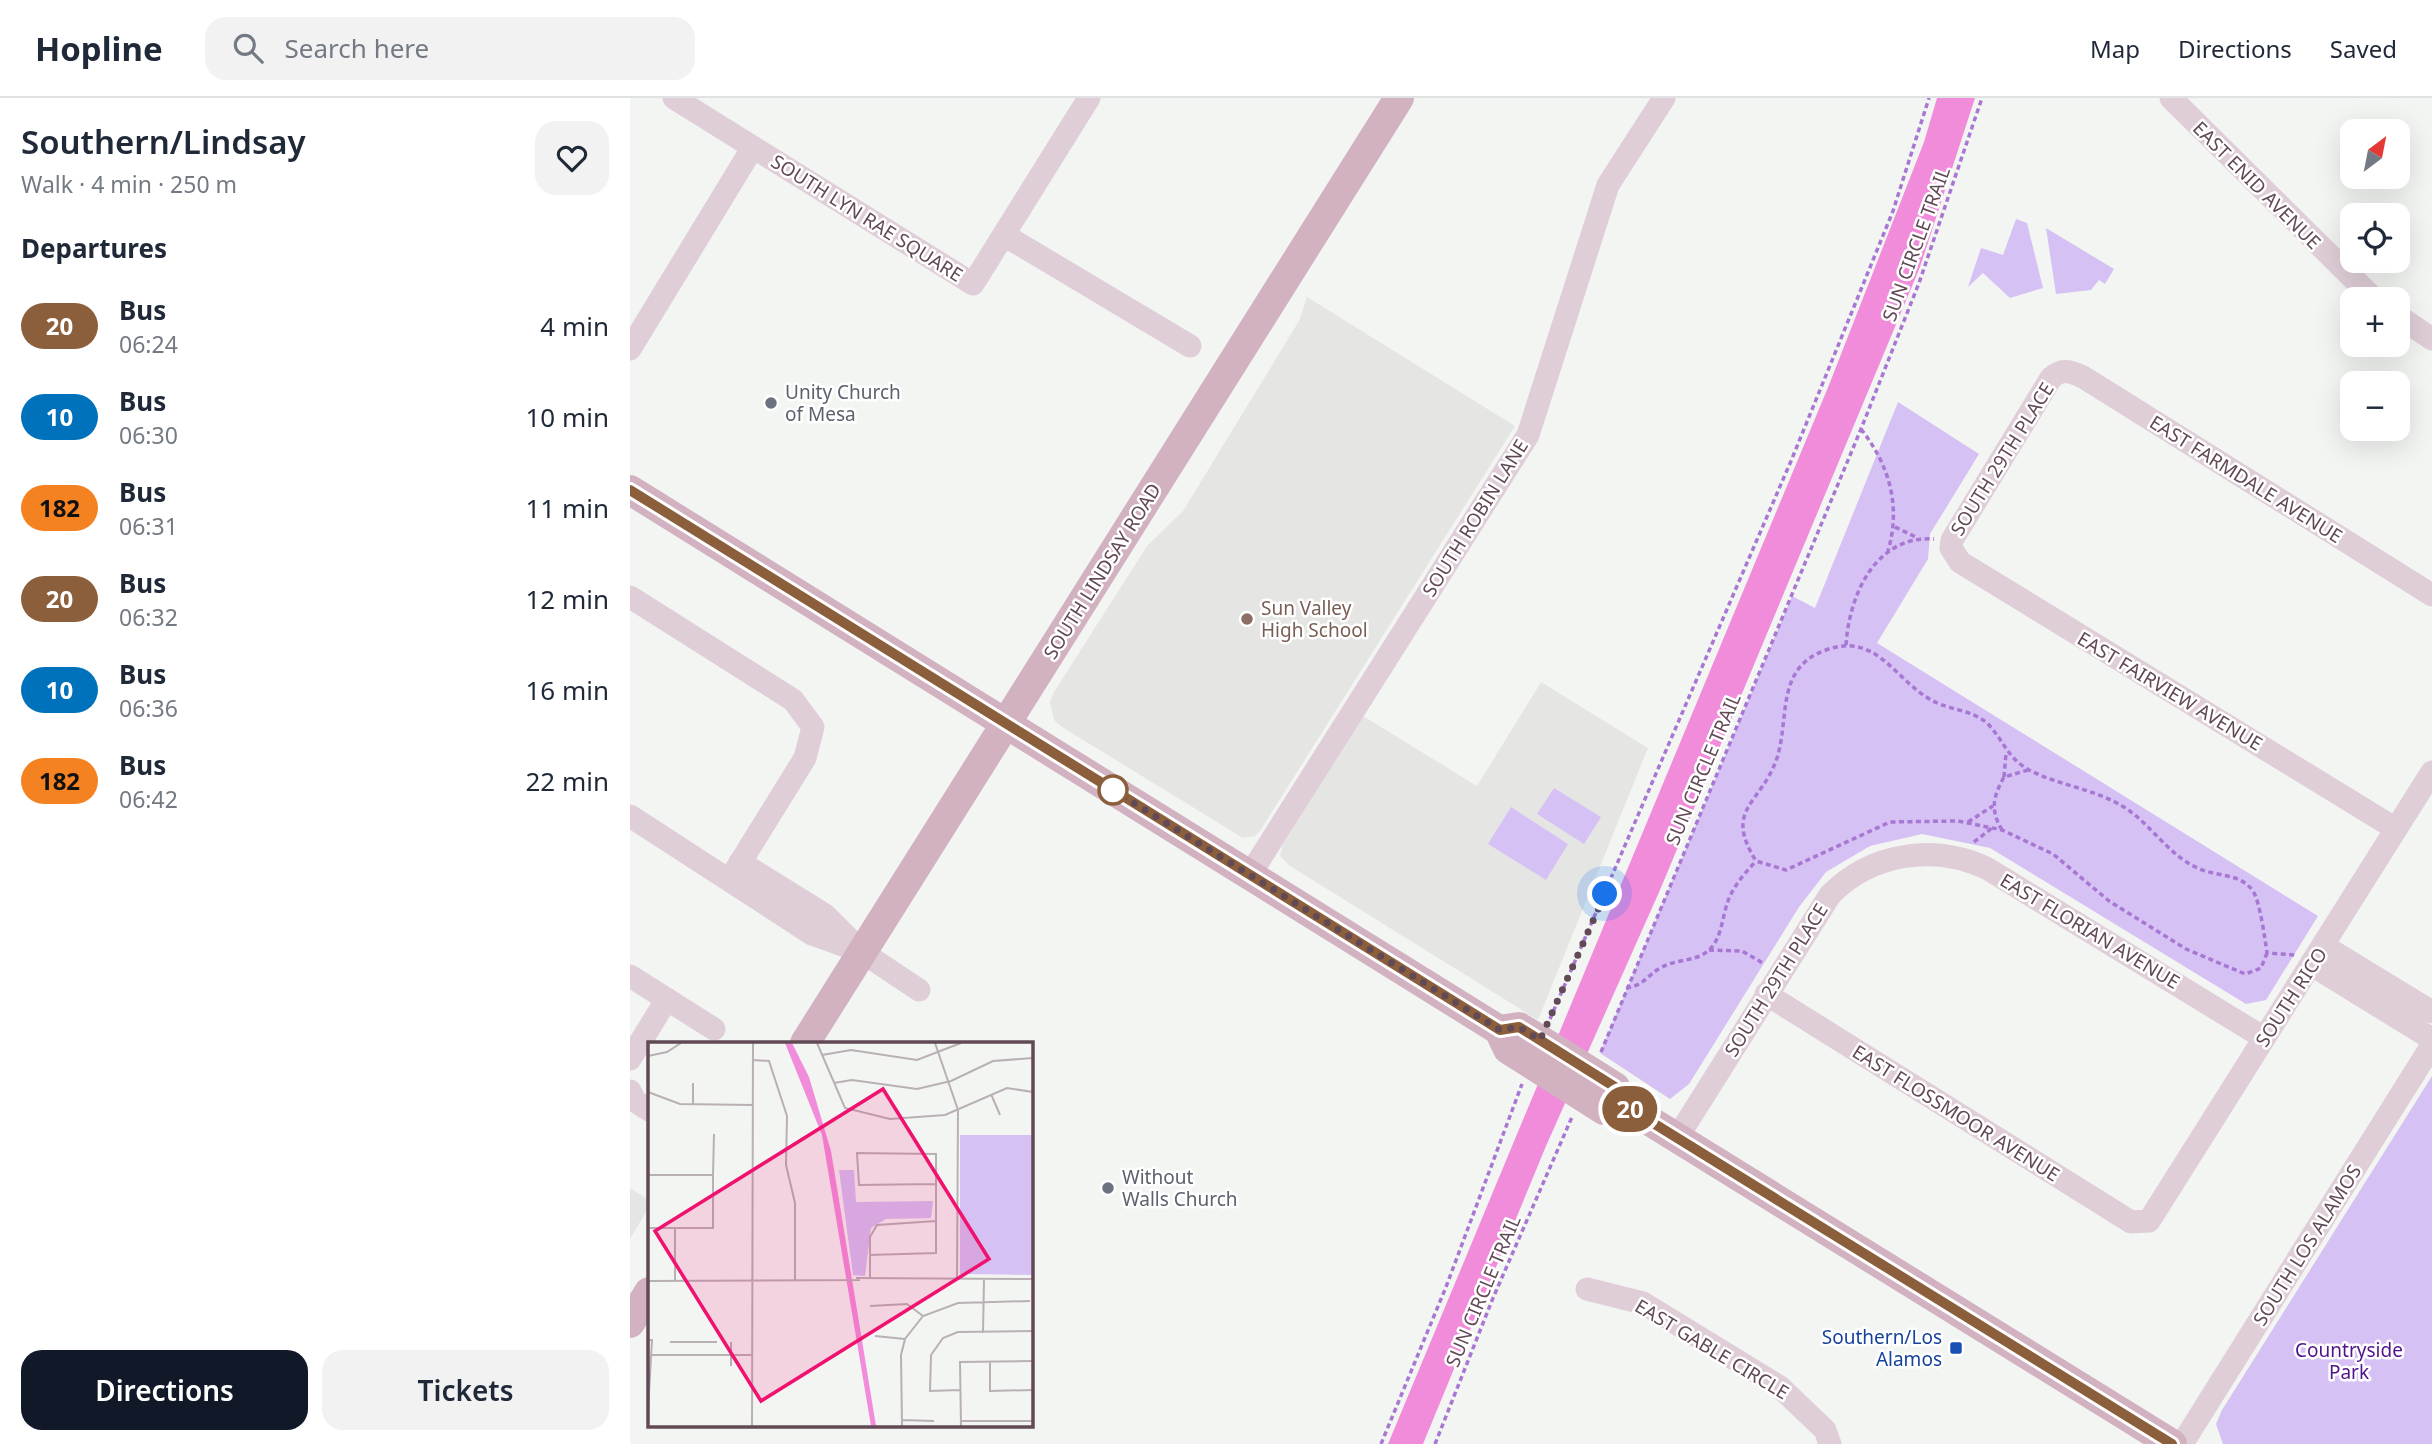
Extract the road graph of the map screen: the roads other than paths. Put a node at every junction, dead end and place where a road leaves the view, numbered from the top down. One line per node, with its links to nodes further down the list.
1 (674, 98): 6 (street, SOUTH LYN RAE SQUARE)
2 (1088, 98): 7 (street, SOUTH LYN RAE SQUARE)
3 (1399, 98): 18 (main road, SOUTH LINDSAY ROAD)
4 (1664, 98): 24 (street, SOUTH ROBIN LANE)
5 (2171, 98): 8 (street, EAST ENID AVENUE)
6 (753, 147): 7 (street, SOUTH LYN RAE SQUARE); 12 (street, SOUTH LYN RAE SQUARE)
7 (1004, 235): 11 (street)
8 (2362, 287)
9 (2410, 324): 10 (street)
10 (2432, 340)
11 (1191, 345)
12 (630, 349)
13 (2058, 372): 15 (street, SOUTH 29TH PLACE); 16 (street, EAST FARMDALE AVENUE)
14 (630, 490): 18 (main road)
15 (1951, 544): 21 (street, EAST FAIRVIEW AVENUE)
16 (2432, 595)
17 (630, 597): 23 (street)
18 (1007, 724): 24 (main road); 25 (main road, SOUTH LINDSAY ROAD)
19 (2432, 772): 21 (street, SOUTH RICO)
20 (630, 816): 23 (street)
21 (2396, 830): 26 (street, SOUTH RICO)
22 (1905, 857): 29 (street, SOUTH 29TH PLACE); 33 (street, EAST FLORIAN AVENUE)
23 (735, 870): 25 (street)
24 (1249, 876): 42 (main road)
25 (862, 952): 28 (street); 35 (main road, SOUTH LINDSAY ROAD)
26 (2318, 955): 31 (street); 33 (street, SOUTH RICO); 34 (street)
27 (630, 976): 30 (street)
28 (919, 990)
29 (1766, 995): 42 (street, SOUTH 29TH PLACE); 43 (street, EAST FLOSSMOOR AVENUE)
30 (667, 999): 32 (street); 37 (street)
31 (2432, 1012)
32 (714, 1029)
33 (2264, 1038): 43 (street, SOUTH RICO)
34 (2432, 1039)
35 (806, 1042)
36 (2432, 1045): 49 (street, SOUTH LOS ALAMOS)
37 (630, 1059)
38 (630, 1078): 39 (street)
39 (648, 1086)
40 (630, 1091): 41 (street)
41 (648, 1109)
42 (1677, 1138): 48 (main road)
43 (2148, 1221)
44 (1587, 1289): 47 (street, EAST GABLE CIRCLE)
45 (648, 1294): 46 (main road)
46 (630, 1323)
47 (1832, 1431)
48 (2172, 1444)
49 (2182, 1444)

